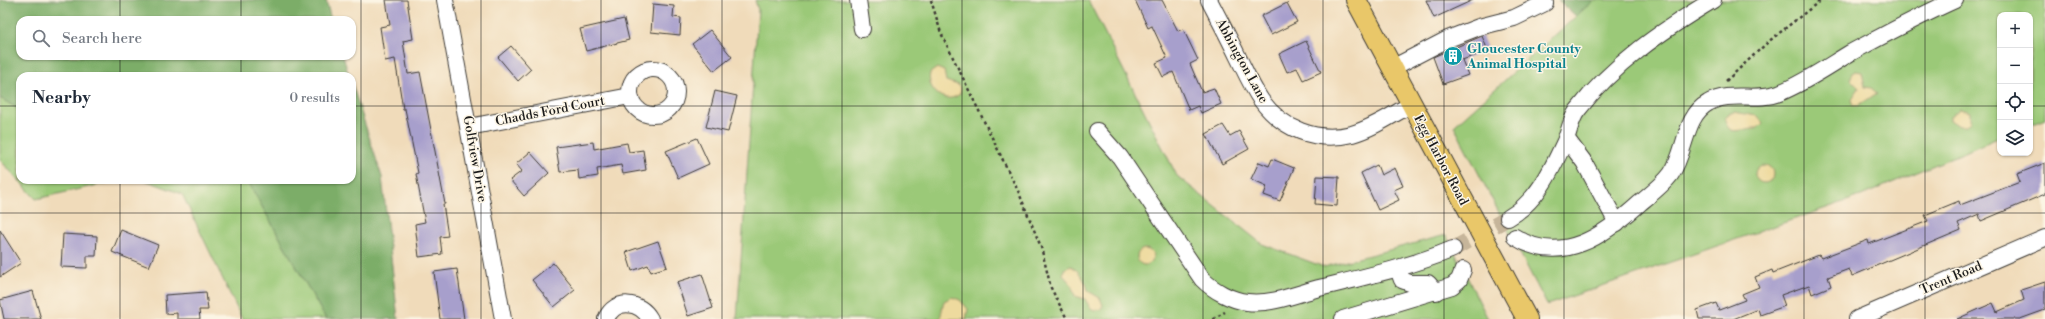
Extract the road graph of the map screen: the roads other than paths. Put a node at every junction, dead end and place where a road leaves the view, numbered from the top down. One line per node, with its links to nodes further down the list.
1 (445, 0): 12 (street, Golfview Drive)
2 (858, 0): 8 (street)
3 (1209, 0): 11 (street, Abbington Lane)
4 (1356, 0): 9 (main road, Egg Harbor Road)
5 (1713, 0): 14 (street)
6 (1955, 0): 16 (street)
7 (1545, 3): 9 (street)
8 (862, 30)
9 (1392, 68): 11 (main road, Egg Harbor Road)
10 (630, 96): 12 (street, Chadds Ford Court)
11 (1412, 104): 27 (main road, Egg Harbor Road)
12 (469, 127): 23 (street, Golfview Drive)
13 (1097, 131): 20 (street)
14 (1566, 138): 15 (street); 16 (street)
15 (1508, 218)
16 (1617, 223): 17 (street)
17 (1515, 237)
18 (2045, 238): 28 (street, Trent Road)
19 (1453, 249): 20 (street)
20 (1398, 268): 22 (street)
21 (1463, 270): 22 (street)
22 (1436, 292): 26 (street)
23 (503, 319)
24 (606, 319): 25 (street)
25 (650, 319)
26 (1343, 319)
27 (1526, 319)
28 (1857, 319)

